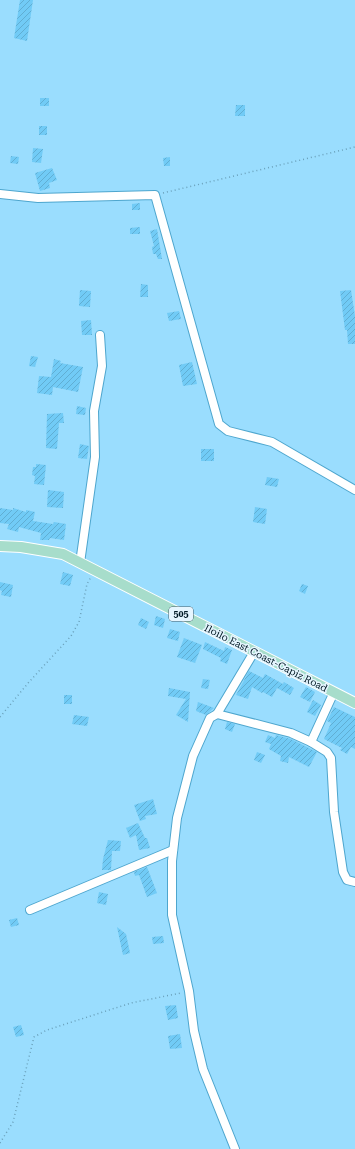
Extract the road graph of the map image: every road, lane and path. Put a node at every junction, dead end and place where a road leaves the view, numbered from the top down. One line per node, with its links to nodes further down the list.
1 (355, 147): 3 (path)
2 (0, 194): 3 (street)
3 (155, 194): 5 (street)
4 (100, 335): 7 (street)
5 (355, 490)
6 (0, 546): 7 (main road, Iloilo East Coast-Capiz Road / 505)
7 (80, 563): 8 (main road, Iloilo East Coast-Capiz Road / 505)
8 (94, 570): 9 (main road, Iloilo East Coast-Capiz Road / 505); 13 (path)
9 (254, 652): 10 (main road, Iloilo East Coast-Capiz Road / 505); 12 (street)
10 (334, 692): 11 (main road, Iloilo East Coast-Capiz Road / 505); 14 (street)
11 (355, 702)
12 (217, 714): 14 (street); 15 (street)
13 (0, 717)
14 (311, 742): 16 (street)
15 (173, 850): 17 (street); 18 (street)
16 (355, 882)
17 (30, 910)
18 (189, 992): 19 (path); 20 (street)
19 (0, 1143)
20 (235, 1149)

